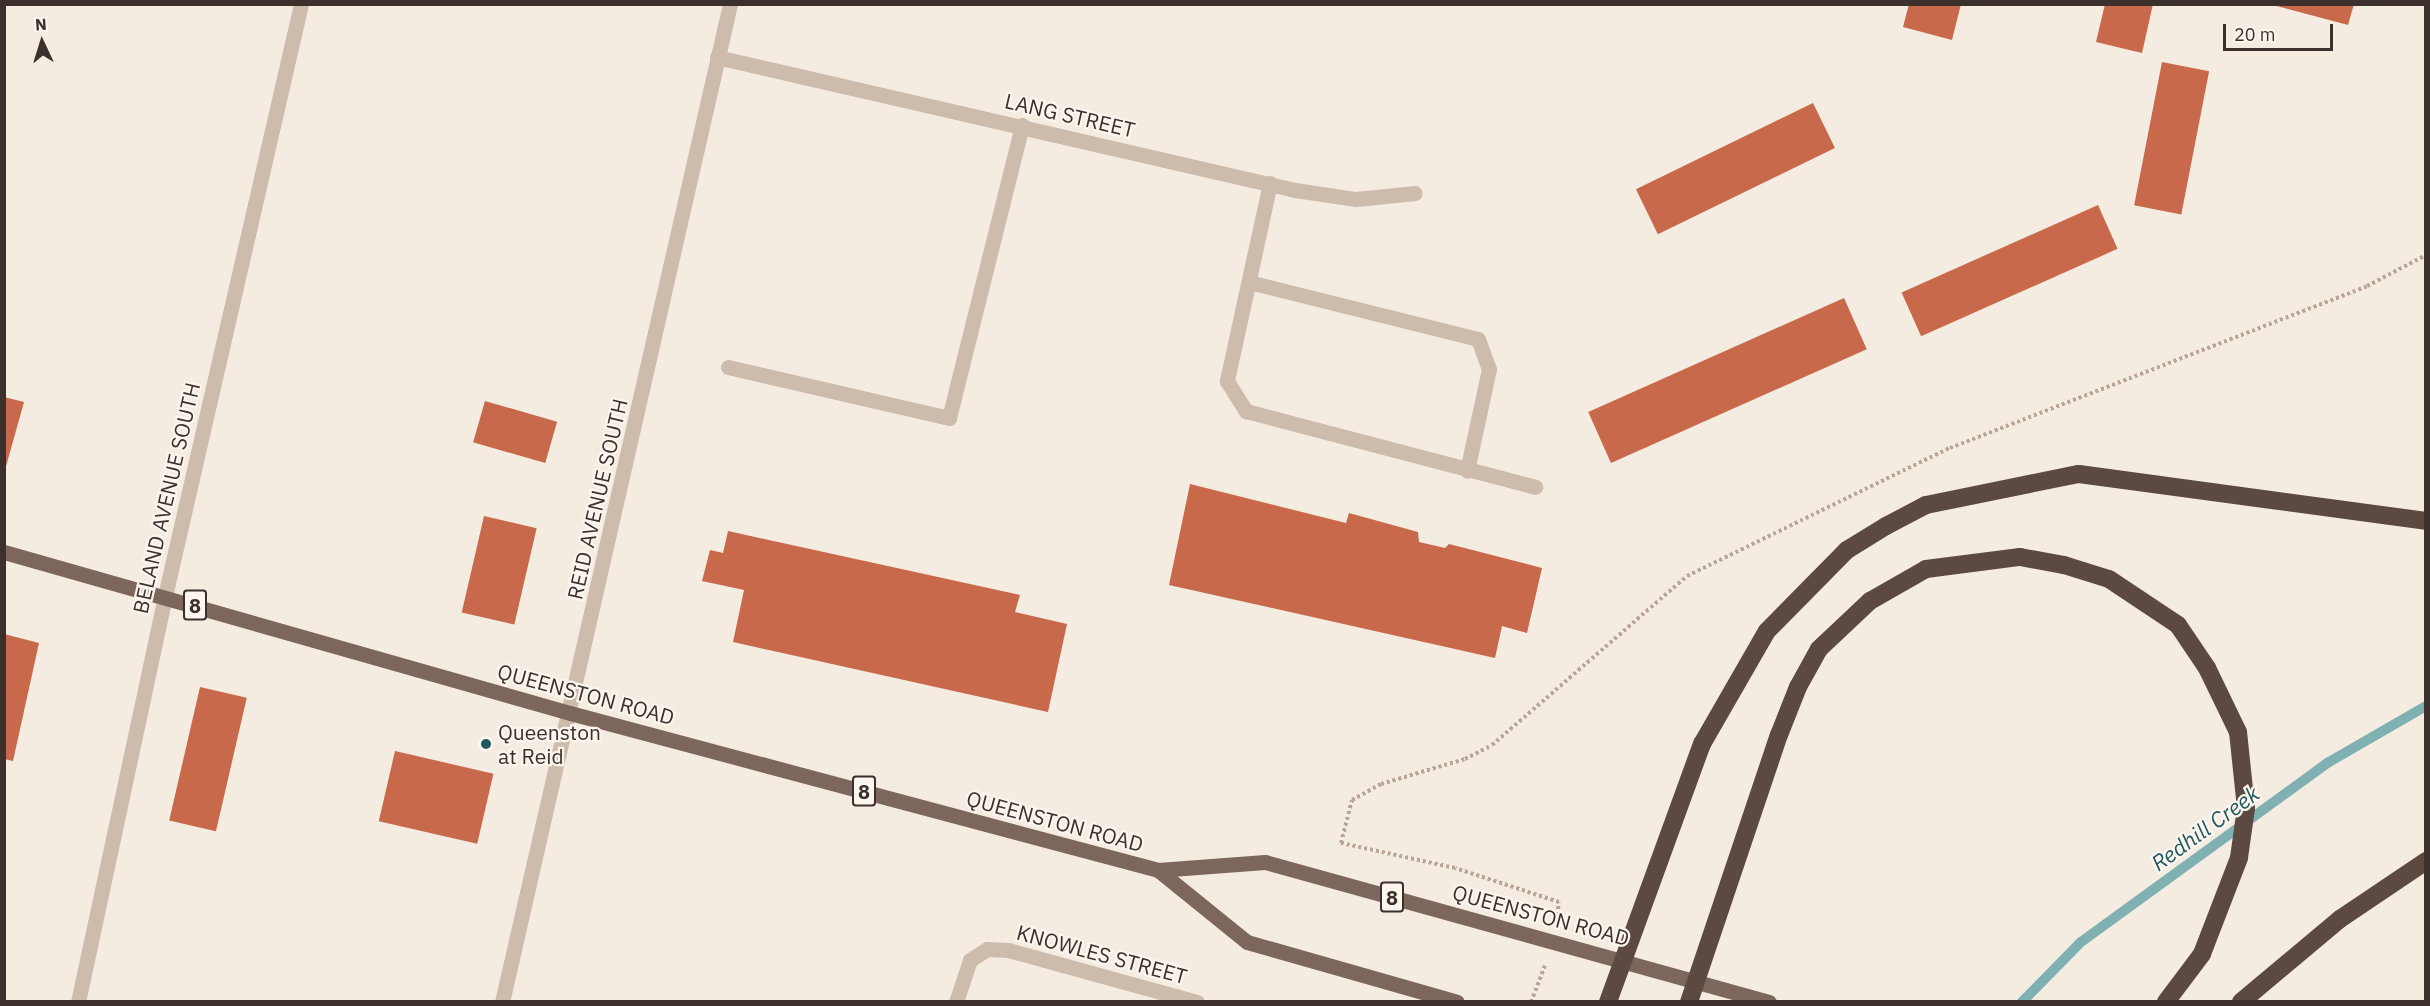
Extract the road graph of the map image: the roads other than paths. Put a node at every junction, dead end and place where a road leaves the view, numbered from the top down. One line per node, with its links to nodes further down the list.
1 (301, 4): 13 (street, BELAND AVENUE SOUTH)
2 (730, 4): 3 (street, REID AVENUE SOUTH)
3 (717, 57): 4 (street, LANG STREET); 14 (street, REID AVENUE SOUTH)
4 (1022, 125): 5 (street, LANG STREET); 8 (street)
5 (1270, 183): 6 (street, LANG STREET); 7 (street)
6 (1415, 193)
7 (1249, 282): 9 (street); 9 (street)
8 (728, 367)
9 (1467, 471): 10 (street)
10 (1535, 487)
11 (2426, 521): 17 (highway)
12 (4, 552): 13 (main road, QUEENSTON ROAD / 8)
13 (165, 596): 14 (main road, QUEENSTON ROAD / 8); 19 (street, BELAND AVENUE SOUTH)
14 (570, 713): 16 (main road, QUEENSTON ROAD / 8); 20 (street, REID AVENUE SOUTH)
15 (2426, 861): 28 (highway)
16 (1158, 870): 17 (main road, QUEENSTON ROAD / 8); 23 (main road, QUEENSTON ROAD / 8)
17 (1623, 958): 18 (main road, QUEENSTON ROAD / 8); 24 (highway)
18 (1696, 982): 25 (highway); 26 (main road, QUEENSTON ROAD / 8); 27 (highway)
19 (78, 1002)
20 (502, 1002)
21 (956, 1002): 22 (street, KNOWLES STREET)
22 (1197, 1002)
23 (1457, 1002)
24 (1608, 1002)
25 (1689, 1002)
26 (1769, 1002)
27 (2166, 1002)
28 (2241, 1002)

